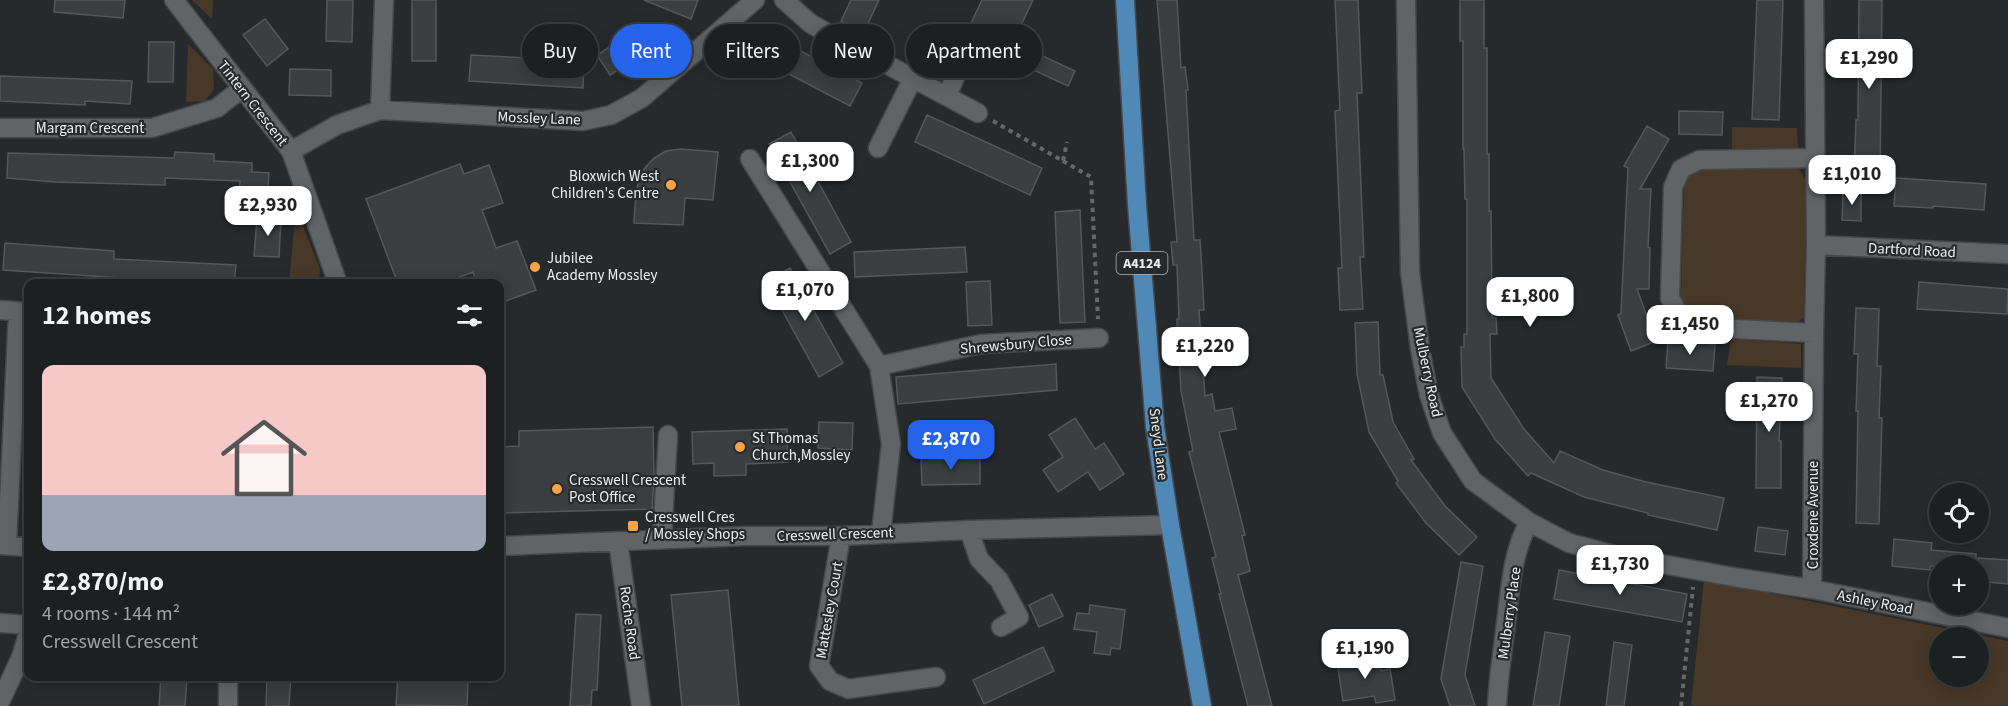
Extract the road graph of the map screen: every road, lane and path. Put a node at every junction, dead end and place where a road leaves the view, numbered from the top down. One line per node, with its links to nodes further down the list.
1 (174, 0): 11 (street, Tintern Crescent)
2 (384, 0): 13 (street)
3 (755, 0): 13 (street, Mossley Lane)
4 (784, 0): 8 (street)
5 (1125, 0): 31 (main road, Sneyd Lane / A4124)
6 (1406, 0): 30 (street, Mulberry Road)
7 (1814, 0): 19 (street, Croxdene Avenue)
8 (906, 74)
9 (913, 78): 12 (street); 17 (street)
10 (955, 78): 12 (street)
11 (241, 89): 15 (street, Margam Crescent); 18 (street, Tintern Crescent)
12 (947, 96): 14 (street)
13 (380, 110): 18 (street, Mossley Lane)
14 (978, 113): 21 (path)
15 (2, 131)
16 (1067, 142): 21 (path)
17 (878, 148)
18 (291, 151): 24 (street, Tintern Crescent)
19 (1814, 158): 22 (street, Croxdene Avenue); 26 (street)
20 (750, 159): 28 (street)
21 (1064, 161): 27 (path)
22 (1816, 245): 23 (street, Dartford Road); 26 (street, Croxdene Avenue)
23 (2008, 254)
24 (336, 279)
25 (16, 311): 37 (street)
26 (1814, 333): 41 (street, Croxdene Avenue)
27 (1088, 343): 28 (street, Shrewsbury Close)
28 (879, 366): 33 (street)
29 (668, 435): 35 (street)
30 (1529, 522): 40 (street, Mulberry Road); 53 (street, Mulberry Place)
31 (1170, 525): 32 (street, Cresswell Crescent); 52 (main road, Sneyd Lane / A4124)
32 (969, 530): 33 (street, Cresswell Crescent); 44 (street)
33 (881, 533): 34 (street, Cresswell Crescent)
34 (841, 537): 35 (street, Cresswell Crescent); 47 (street, Mattesley Court)
35 (662, 539): 36 (street, Cresswell Crescent)
36 (618, 541): 38 (street, Cresswell Crescent); 51 (street, Roche Road)
37 (4, 545): 39 (street)
38 (504, 546)
39 (24, 547)
40 (1695, 570): 41 (street, Mulberry Road); 54 (path)
41 (1812, 589): 45 (street, Ashley Road)
42 (0, 623): 43 (street)
43 (24, 625)
44 (1001, 627)
45 (2008, 628)
46 (24, 647): 49 (street)
47 (936, 677)
48 (228, 681): 50 (street)
49 (0, 702)
50 (228, 706)
51 (641, 706)
52 (1202, 706)
53 (1497, 706)
54 (1681, 706)

